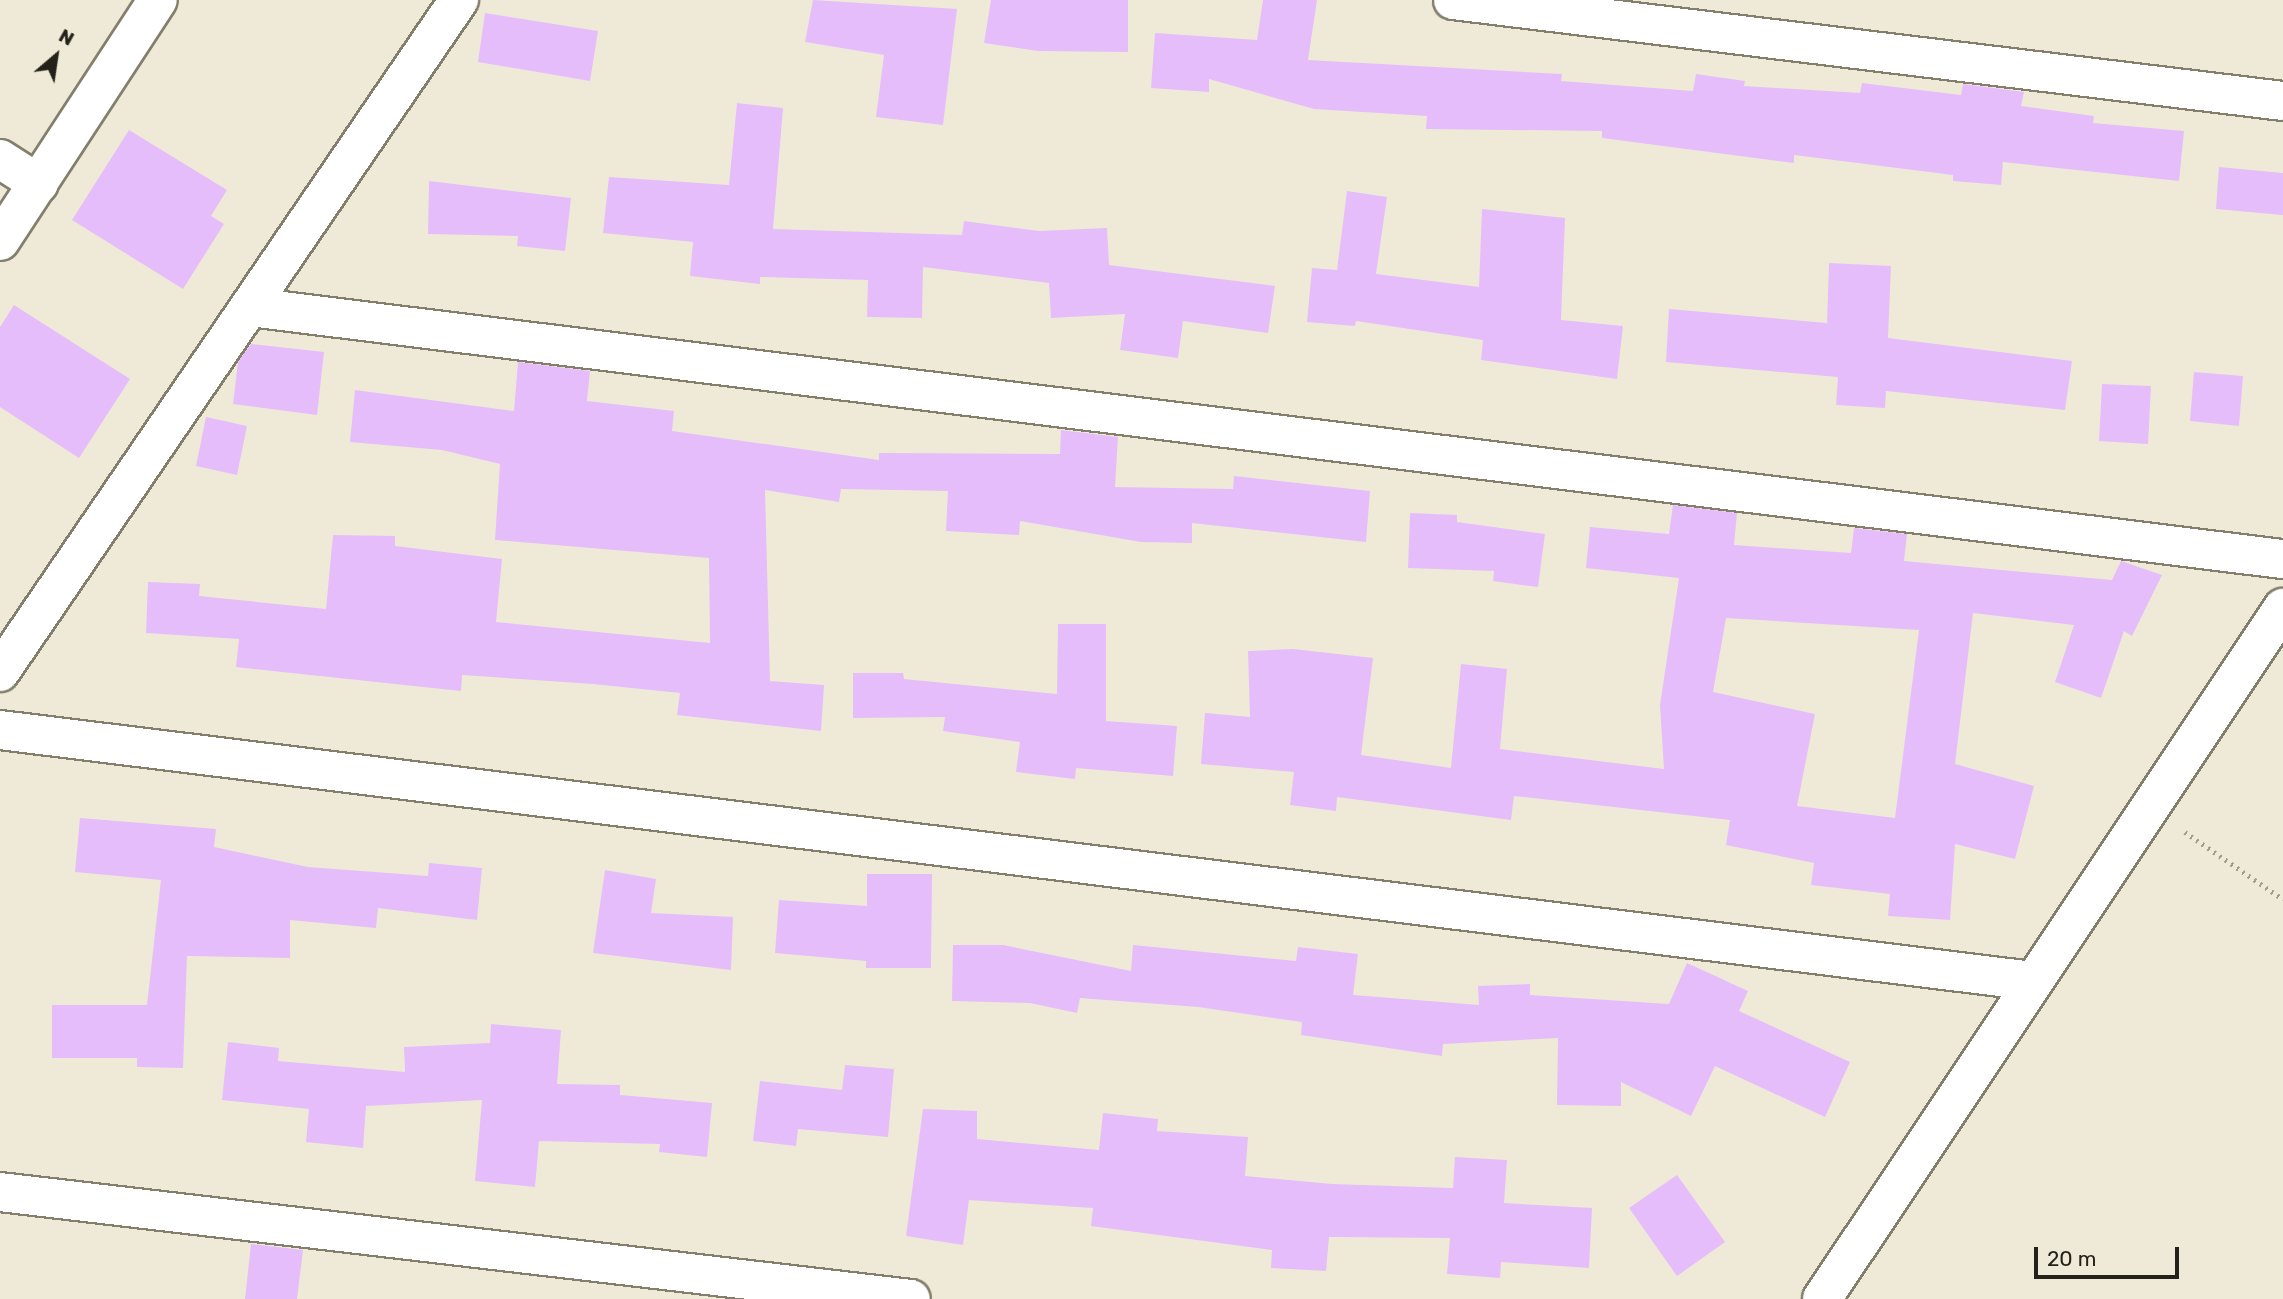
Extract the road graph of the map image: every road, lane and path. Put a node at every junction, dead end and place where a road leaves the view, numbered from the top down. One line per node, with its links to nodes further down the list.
1 (158, 0): 6 (street)
2 (459, 0): 8 (street)
3 (1453, 0): 4 (street)
4 (2283, 102)
5 (0, 159): 6 (street)
6 (39, 184): 7 (street)
7 (0, 241)
8 (250, 307): 9 (street); 11 (street)
9 (2283, 559)
10 (2283, 608): 13 (street)
11 (0, 672)
12 (0, 730): 15 (street)
13 (2151, 809): 14 (path); 15 (street)
14 (2283, 899)
15 (2032, 981): 18 (street)
16 (0, 1192): 17 (street)
17 (911, 1299)
18 (1822, 1299)

